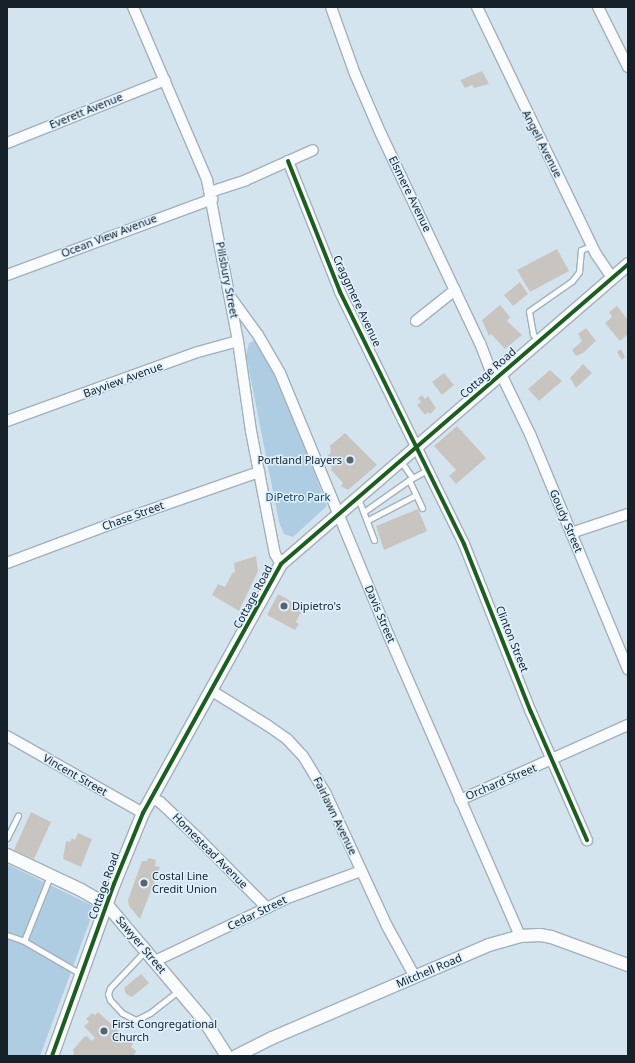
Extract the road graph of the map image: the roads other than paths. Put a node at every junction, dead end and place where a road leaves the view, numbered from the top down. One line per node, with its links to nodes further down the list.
1 (133, 7): 6 (street, Pillsbury Street)
2 (331, 7): 15 (street, Elsmere Avenue)
3 (476, 7): 11 (street, Angell Avenue)
4 (598, 7): 5 (street)
5 (628, 67)
6 (165, 80): 7 (street, Everett Avenue); 10 (street, Pillsbury Street)
7 (7, 143)
8 (312, 150): 9 (street, Ocean View Avenue)
9 (288, 161): 10 (street, Ocean View Avenue); 22 (street, Craggmere Avenue)
10 (211, 196): 13 (street, Ocean View Avenue); 16 (street, Pillsbury Street)
11 (592, 245): 14 (street, Angell Avenue); 19 (lane)
12 (628, 264): 14 (street, Cottage Road)
13 (7, 275)
14 (612, 278): 19 (street, Cottage Road)
15 (455, 290): 17 (street); 20 (street, Elsmere Avenue)
16 (230, 298): 18 (street, Pillsbury Street); 31 (street, Davis Street)
17 (416, 321)
18 (238, 341): 21 (street, Bayview Avenue); 25 (street, Pillsbury Street)
19 (538, 341): 20 (street, Cottage Road)
20 (499, 376): 22 (street, Cottage Road); 34 (street, Goudy Street)
21 (7, 421)
22 (417, 446): 23 (street, Cottage Road); 24 (street, Clinton Street)
23 (400, 460): 26 (lane); 28 (street, Cottage Road)
24 (429, 469): 26 (lane); 42 (street, Clinton Street)
25 (259, 472): 36 (street, Chase Street); 37 (street, Pillsbury Street)
26 (410, 479): 27 (lane); 30 (lane)
27 (416, 495): 29 (lane); 33 (lane)
28 (357, 497): 30 (lane); 31 (street, Cottage Road)
29 (422, 508)
30 (365, 511): 33 (lane)
31 (339, 513): 37 (street, Cottage Road); 44 (street, Davis Street)
32 (628, 514): 34 (street)
33 (368, 520): 35 (lane)
34 (571, 533): 38 (street, Goudy Street)
35 (374, 540)
36 (7, 563)
37 (281, 564): 39 (street, Cottage Road)
38 (628, 669)
39 (212, 691): 43 (street, Cottage Road); 50 (street, Fairlawn Avenue)
40 (628, 725): 42 (street, Orchard Street)
41 (7, 736): 45 (street, Vincent Street)
42 (553, 760): 44 (street, Orchard Street); 48 (street, Clinton Street)
43 (151, 798): 45 (street, Cottage Road); 53 (street, Homestead Avenue)
44 (460, 800): 55 (street, Davis Street)
45 (143, 813): 52 (street, Cottage Road)
46 (18, 815): 47 (lane)
47 (7, 838)
48 (587, 840)
49 (7, 855): 51 (street, Sawyer Street)
50 (360, 871): 53 (street, Cedar Street); 61 (street, Fairlawn Avenue)
51 (50, 876): 52 (street, Sawyer Street); 56 (lane)
52 (107, 905): 57 (street, Sawyer Street); 60 (street, Cottage Road)
53 (268, 908): 58 (street, Cedar Street)
54 (7, 936): 56 (lane)
55 (520, 936): 59 (street, Mitchell Road); 61 (street, Mitchell Road)
56 (24, 941): 60 (lane)
57 (146, 950): 58 (street, Sawyer Street); 62 (lane)
58 (155, 961): 62 (street, Sawyer Street)
59 (628, 965)
60 (81, 974): 63 (street, Cottage Road)
61 (415, 977): 65 (street, Mitchell Road)
62 (179, 990): 64 (street, Sawyer Street)
63 (52, 1056)
64 (227, 1056)
65 (236, 1056)

